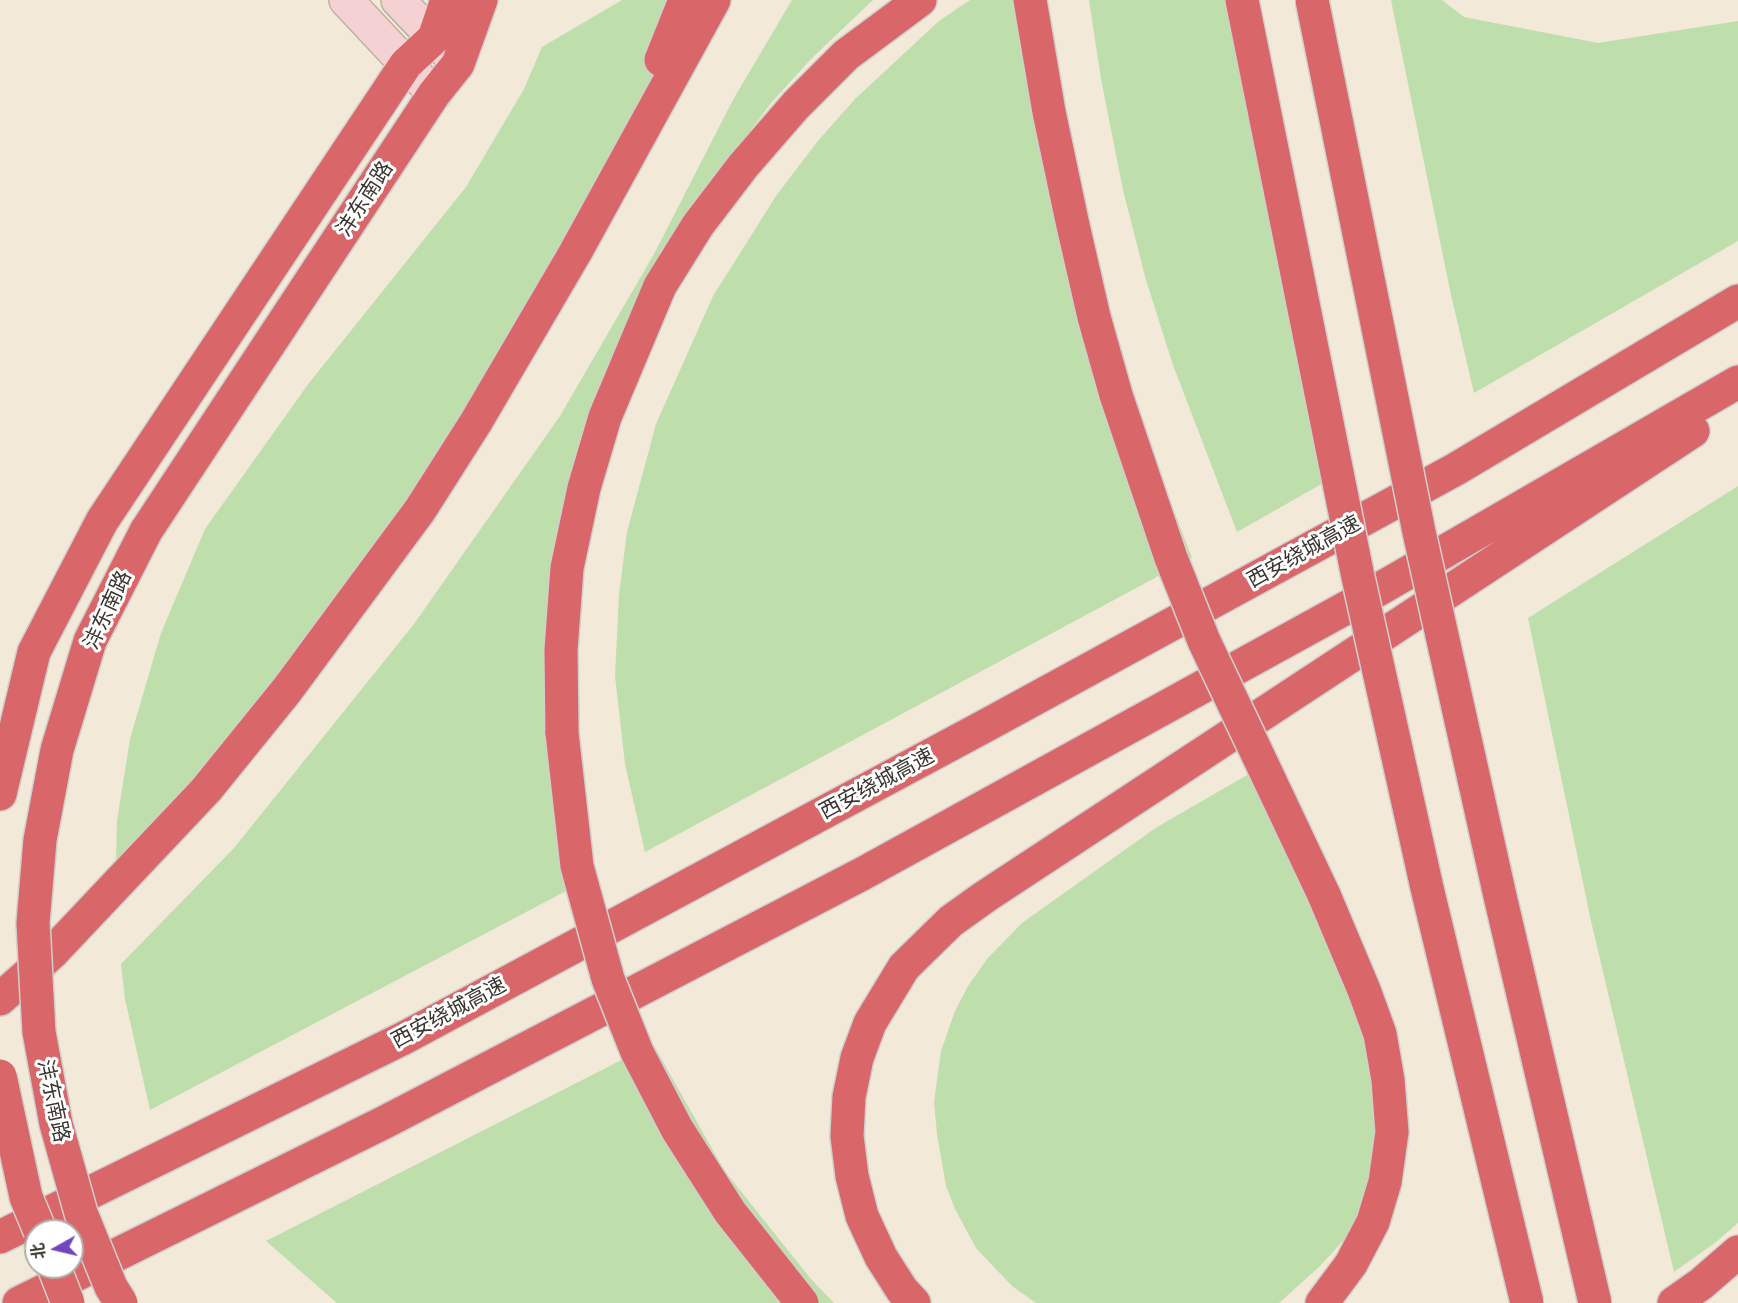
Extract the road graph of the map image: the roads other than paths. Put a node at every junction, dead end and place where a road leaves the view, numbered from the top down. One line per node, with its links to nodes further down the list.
1 (346, 0): 12 (main road)
2 (399, 0): 11 (main road)
3 (447, 0): 11 (highway, 沣东南路)
4 (481, 0): 13 (highway, 沣东南路)
5 (685, 0): 15 (highway)
6 (714, 0): 15 (highway)
7 (920, 0): 29 (highway, bridge)
8 (1030, 0): 31 (highway, bridge)
9 (1242, 0): 32 (highway, bridge)
10 (1312, 0): 33 (highway, bridge)
11 (434, 38): 12 (highway, 沣东南路); 13 (main road)
12 (406, 64): 14 (main road); 19 (highway, 沣东南路)
13 (458, 64): 14 (highway, 沣东南路)
14 (435, 94): 28 (highway, 沣东南路, bridge)
15 (575, 253): 20 (highway)
16 (1738, 301): 23 (highway, 西安绕城高速)
17 (1738, 382): 26 (highway)
18 (1738, 402): 30 (highway)
19 (0, 794)
20 (0, 999)
21 (0, 1076): 22 (highway, bridge)
22 (35, 1219)
23 (0, 1237)
24 (1738, 1252): 34 (highway)
25 (59, 1279): 27 (highway, bridge)
26 (19, 1303)
27 (68, 1303)
28 (121, 1303)
29 (802, 1303)
30 (914, 1303)
31 (1322, 1303)
32 (1527, 1303)
33 (1596, 1303)
34 (1674, 1303)

